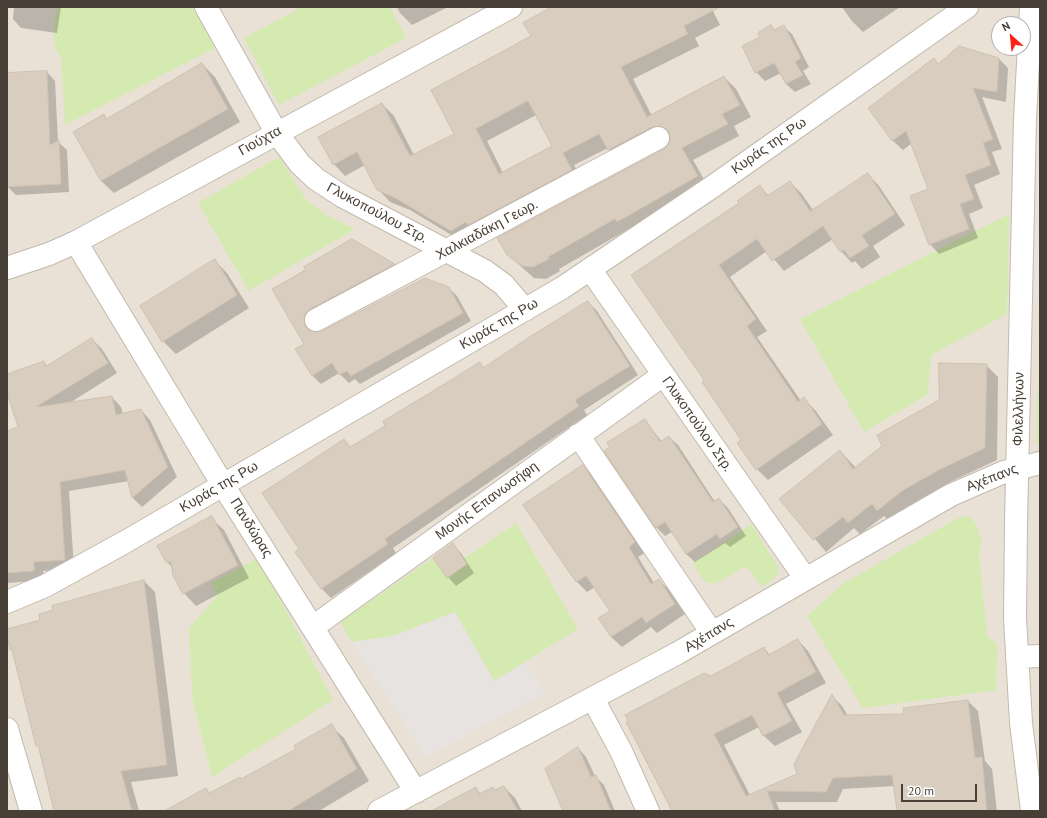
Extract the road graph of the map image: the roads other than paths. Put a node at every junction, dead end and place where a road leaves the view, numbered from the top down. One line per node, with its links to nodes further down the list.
1 (206, 7): 5 (street, Γλυκοπούλου Στρ.)
2 (511, 7): 5 (street, Γιούχτα)
3 (967, 7): 10 (street, Κυράς της Ρω)
4 (1031, 7): 16 (street, Φιλελλήνων)
5 (276, 132): 7 (street, Γιούχτα); 8 (street, Γλυκοπούλου Στρ.)
6 (658, 138): 8 (street, Χαλκιαδάκη Γεωρ.)
7 (76, 242): 9 (street, Γιούχτα); 17 (street, Πανδώρας)
8 (449, 250): 11 (street, Γλυκοπούλου Στρ.); 12 (street, Χαλκιαδάκη Γεωρ.)
9 (7, 268)
10 (590, 269): 11 (street, Κυράς της Ρω); 13 (street, Γλυκοπούλου Στρ.)
11 (525, 310): 17 (street, Κυράς της Ρω)
12 (316, 320)
13 (662, 374): 14 (street, Μονής Επανωσήφη); 18 (street, Γλυκοπούλου Στρ.)
14 (578, 435): 20 (street, Μονής Επανωσήφη); 21 (street)
15 (1040, 462): 16 (street, Αχέπανς)
16 (1017, 468): 18 (street, Αχέπανς); 23 (street, Φιλελλήνων)
17 (223, 485): 19 (street, Κυράς της Ρω); 20 (street, Πανδώρας)
18 (805, 578): 21 (street, Αχέπανς)
19 (7, 602)
20 (313, 627): 26 (street, Πανδώρας)
21 (712, 633): 24 (street, Αχέπανς)
22 (1040, 656): 23 (street)
23 (1016, 657): 30 (street, Φιλελλήνων)
24 (593, 699): 26 (street, Αχέπανς); 29 (street)
25 (7, 729): 27 (street)
26 (416, 792): 28 (street, Αχέπανς)
27 (31, 811)
28 (379, 811)
29 (648, 811)
30 (1032, 811)

